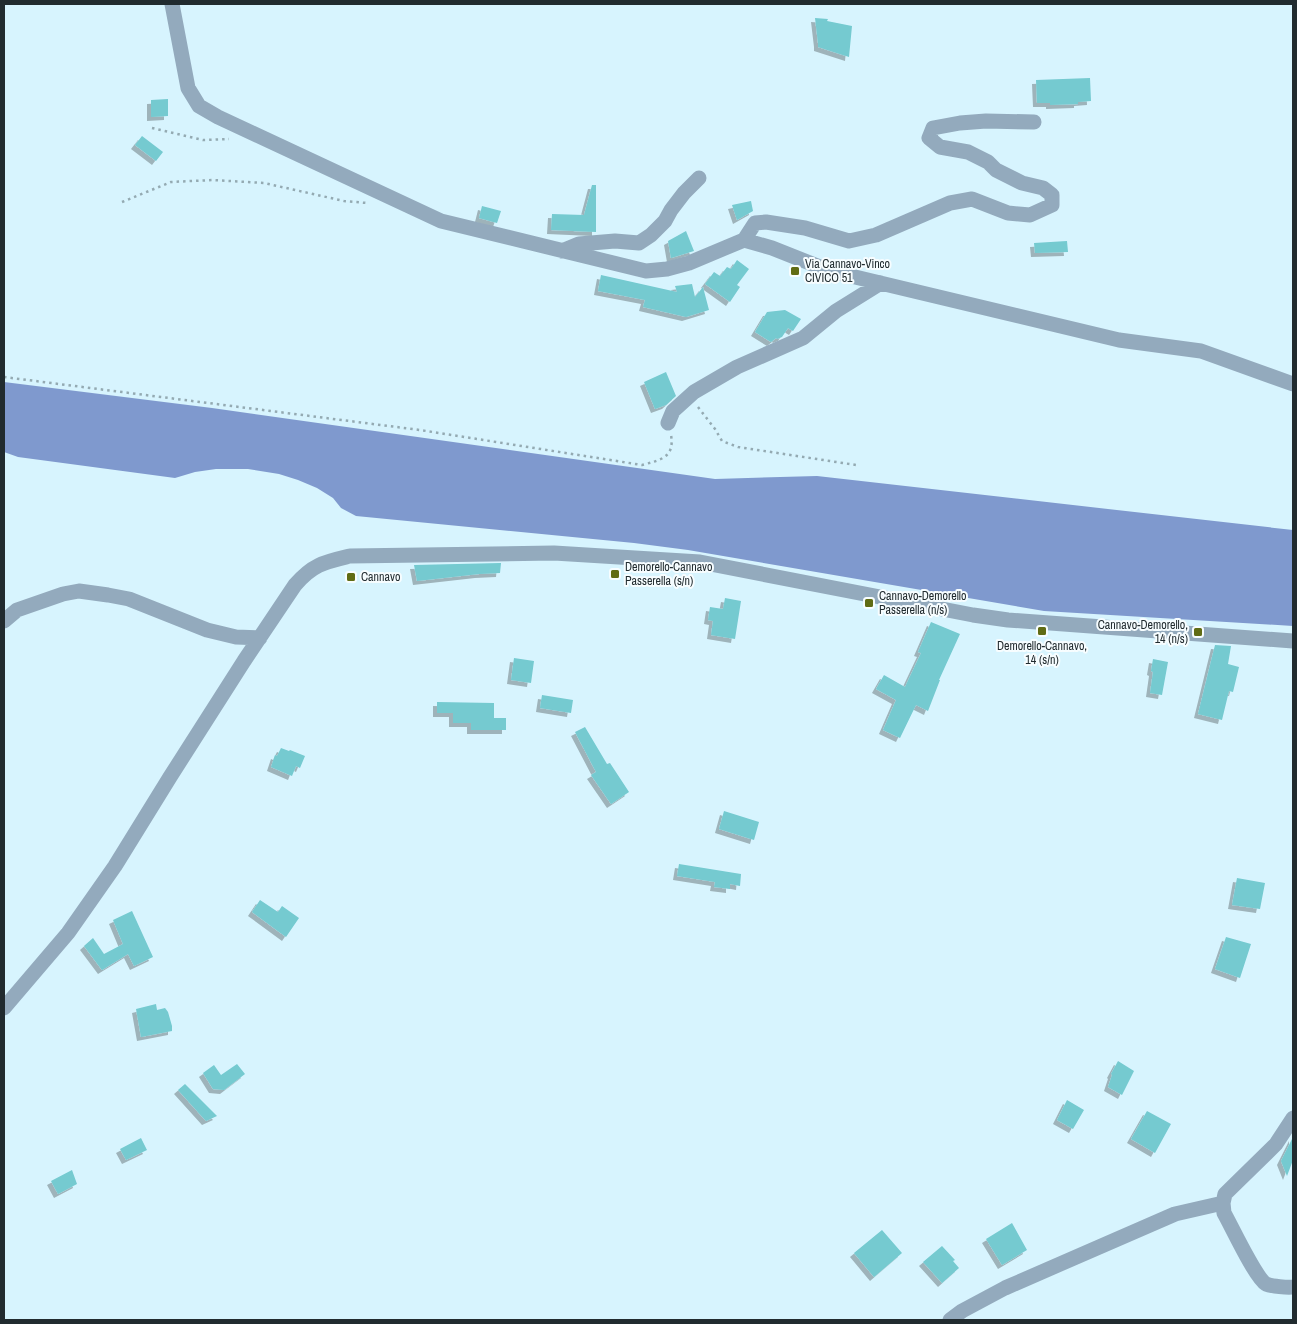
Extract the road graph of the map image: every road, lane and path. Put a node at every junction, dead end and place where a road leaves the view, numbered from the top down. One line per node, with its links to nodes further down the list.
1 (172, 4): 4 (street)
2 (1034, 122): 8 (street)
3 (152, 128): 4 (path)
4 (251, 133): 6 (street)
5 (699, 178): 9 (street)
6 (391, 198): 7 (path); 9 (street)
7 (122, 202)
8 (744, 240): 9 (street); 10 (street)
9 (562, 251)
10 (881, 283): 12 (street); 13 (street)
11 (4, 377): 14 (path)
12 (1293, 384)
13 (698, 390): 14 (street); 15 (path)
14 (668, 423)
15 (856, 465)
16 (4, 621): 17 (street)
17 (260, 638): 18 (street); 19 (street)
18 (1293, 641)
19 (4, 1008)
20 (1293, 1118): 21 (street)
21 (1222, 1203): 22 (street); 23 (street)
22 (1293, 1287)
23 (950, 1320)

